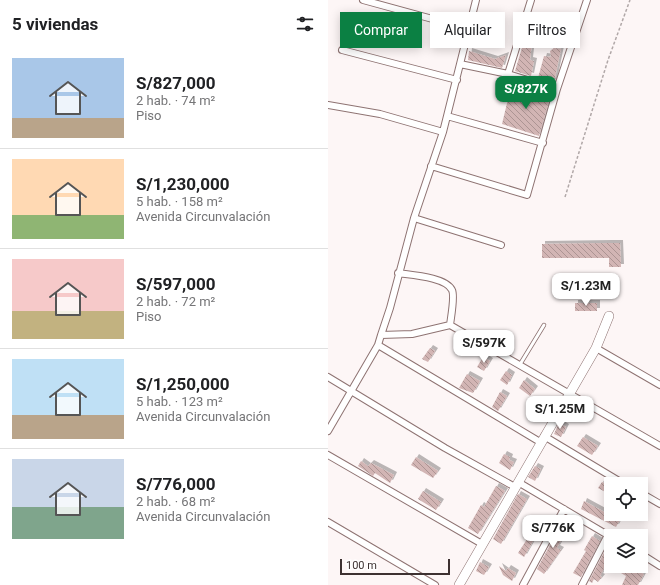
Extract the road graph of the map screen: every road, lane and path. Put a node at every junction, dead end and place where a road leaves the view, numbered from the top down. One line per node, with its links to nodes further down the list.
1 (363, 0): 7 (street)
2 (476, 0): 6 (street)
3 (531, 0): 11 (street)
4 (587, 0): 13 (street)
5 (630, 0): 19 (path)
6 (473, 12)
7 (430, 19)
8 (464, 48): 10 (street)
9 (342, 50): 12 (street)
10 (460, 64): 11 (street); 12 (street)
11 (508, 74): 13 (street)
12 (456, 80): 15 (street)
13 (557, 89): 17 (street)
14 (328, 106): 16 (street)
15 (447, 116): 16 (street); 17 (street)
16 (443, 132): 18 (street)
17 (543, 143): 18 (street)
18 (431, 166): 20 (street)
19 (565, 197)
20 (414, 218): 21 (street); 22 (street)
21 (501, 245)
22 (398, 273): 24 (street); 26 (street)
23 (610, 316): 28 (street)
24 (450, 325): 26 (street); 29 (street)
25 (544, 325): 29 (lane)
26 (381, 335): 27 (street)
27 (378, 345): 32 (street); 35 (street)
28 (596, 348): 31 (street); 33 (street)
29 (519, 366): 33 (street)
30 (328, 377): 32 (street)
31 (660, 385)
32 (352, 390): 34 (street); 39 (street)
33 (570, 392): 35 (street); 36 (street)
34 (328, 430)
35 (542, 439): 38 (street); 39 (street)
36 (660, 446)
37 (328, 455): 45 (street)
38 (611, 477)
39 (516, 484): 42 (street); 45 (street)
40 (648, 497): 41 (street)
41 (660, 504)
42 (564, 509): 44 (street); 51 (street)
43 (328, 522): 49 (street)
44 (604, 533)
45 (482, 544): 50 (street)
46 (604, 545): 52 (street)
47 (648, 558): 48 (street)
48 (660, 566)
49 (435, 585)
50 (459, 585)
51 (523, 585)
52 (582, 585)

